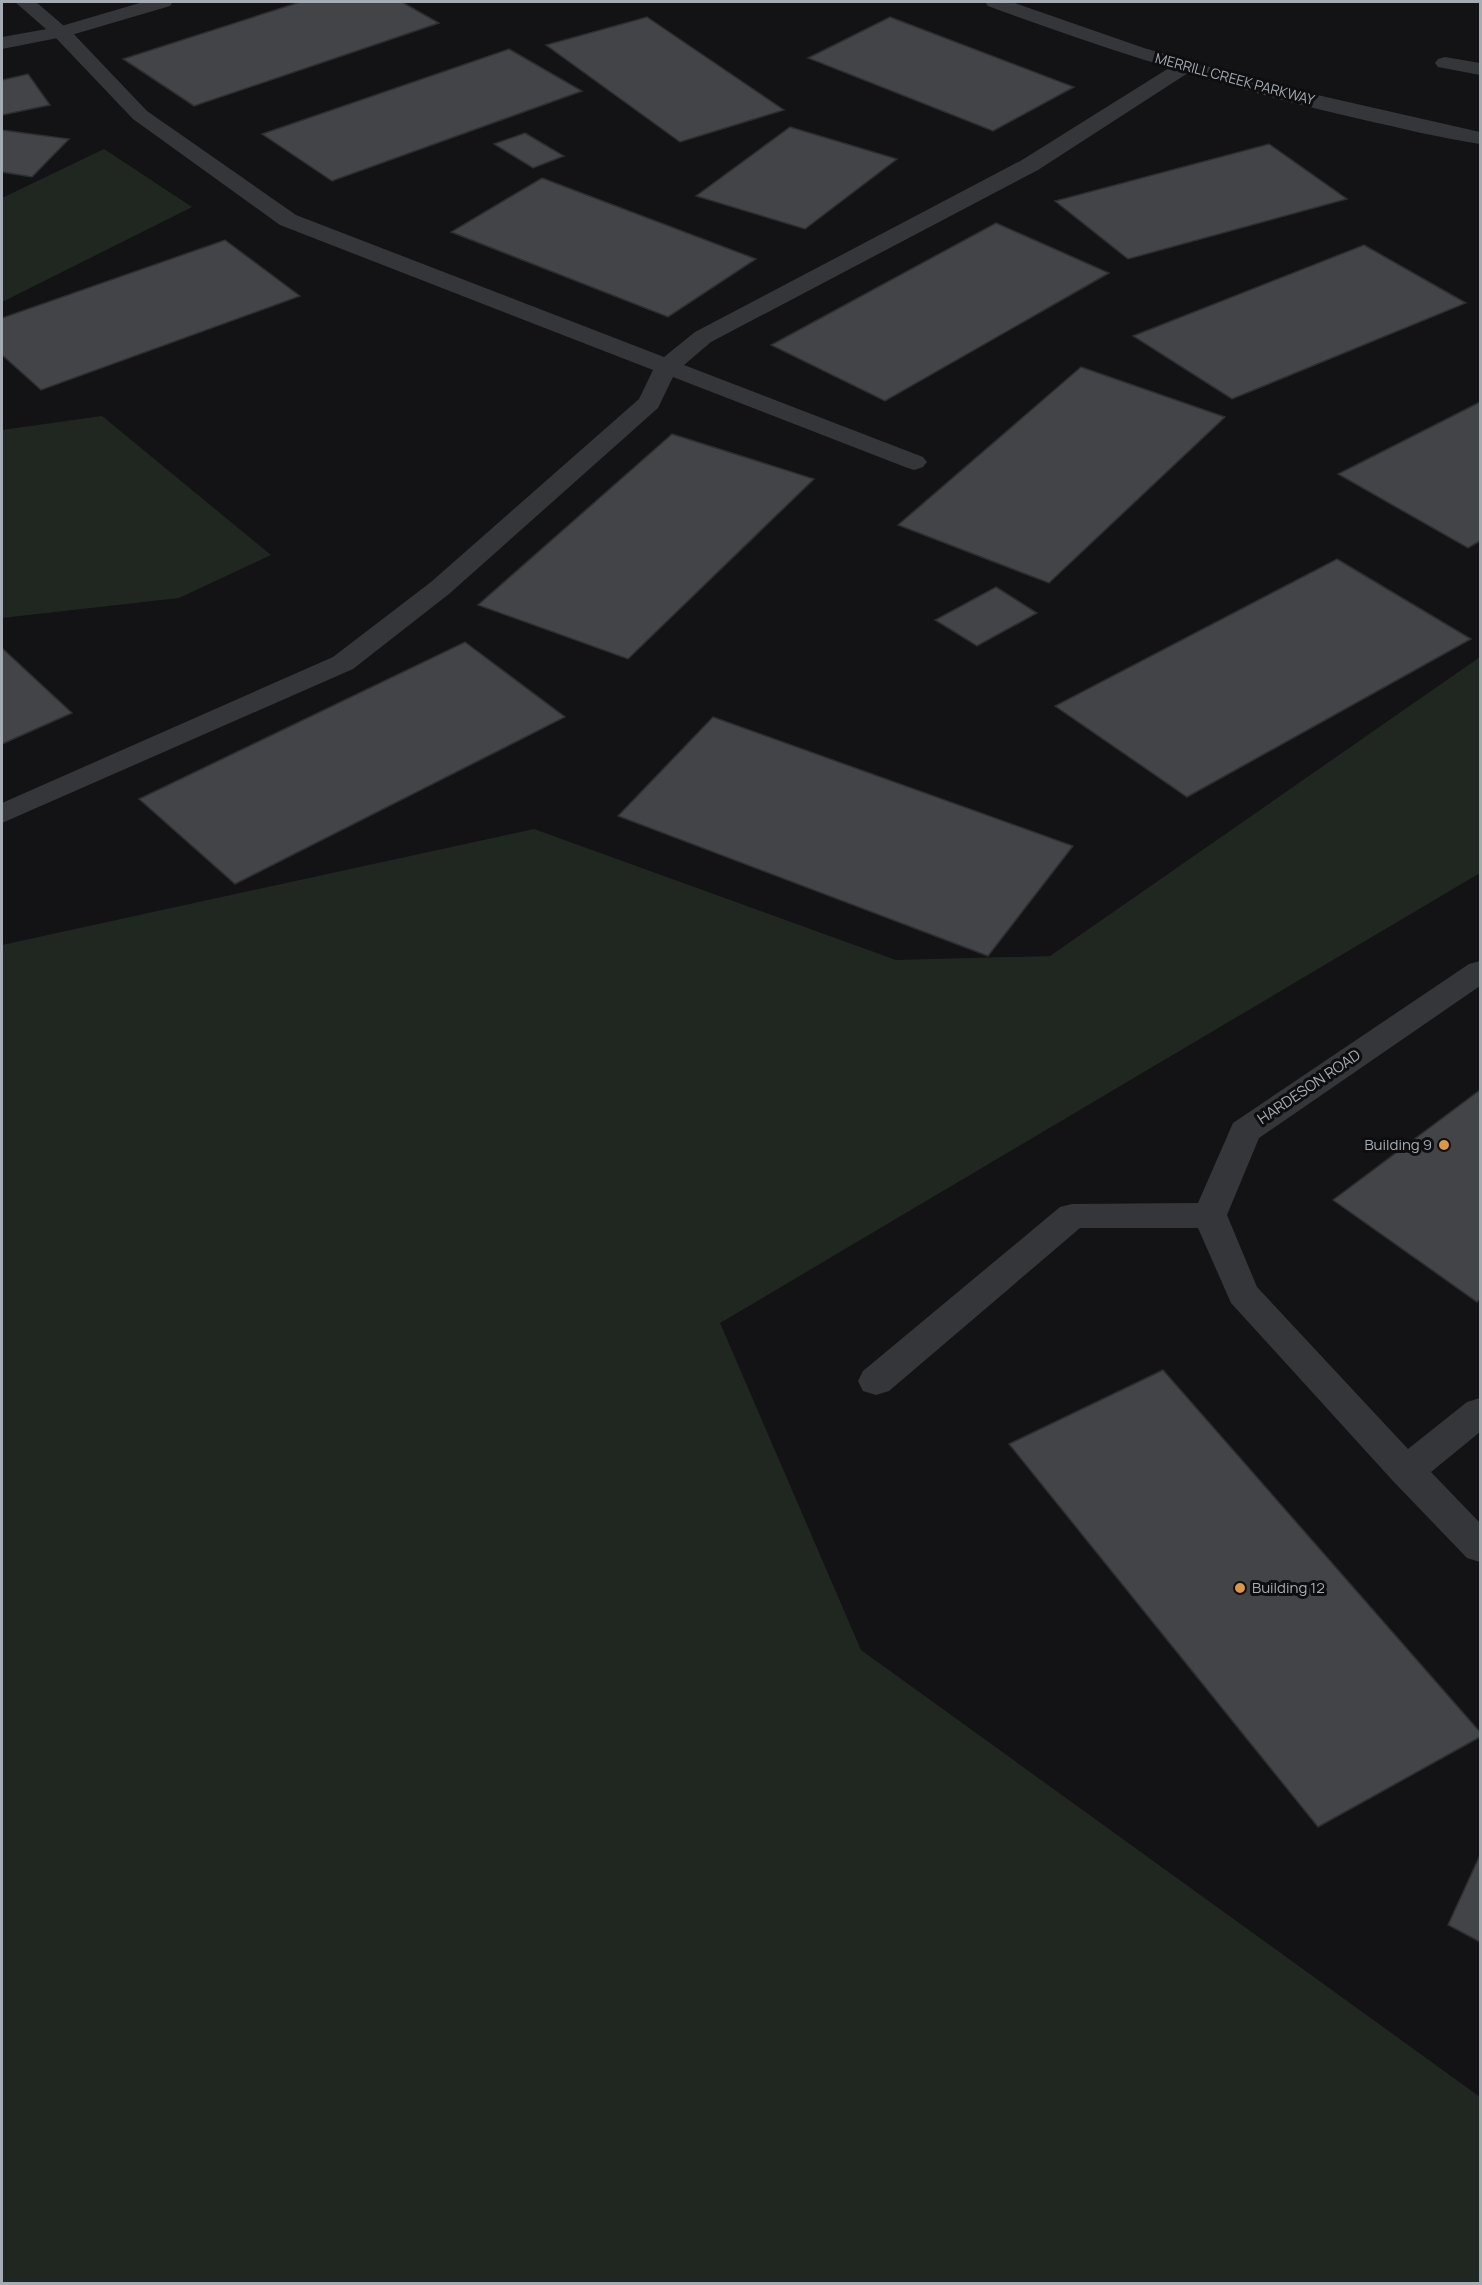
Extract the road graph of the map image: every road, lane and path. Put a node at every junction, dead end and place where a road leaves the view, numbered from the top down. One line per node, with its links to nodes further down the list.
1 (25, 2): 4 (street)
2 (163, 2): 4 (street)
3 (995, 2): 7 (street, MERRILL CREEK PARKWAY)
4 (61, 32): 5 (street); 10 (street)
5 (2, 44)
6 (1445, 63): 8 (street)
7 (1184, 67): 9 (street, MERRILL CREEK PARKWAY); 10 (street)
8 (1480, 69)
9 (1480, 138)
10 (667, 366): 11 (street); 12 (street)
11 (914, 462)
12 (2, 814)
13 (1480, 971): 14 (street, HARDESON ROAD)
14 (1210, 1215): 15 (street); 17 (street)
15 (876, 1381)
16 (1480, 1412): 17 (street)
17 (1406, 1471): 18 (street)
18 (1480, 1547)

